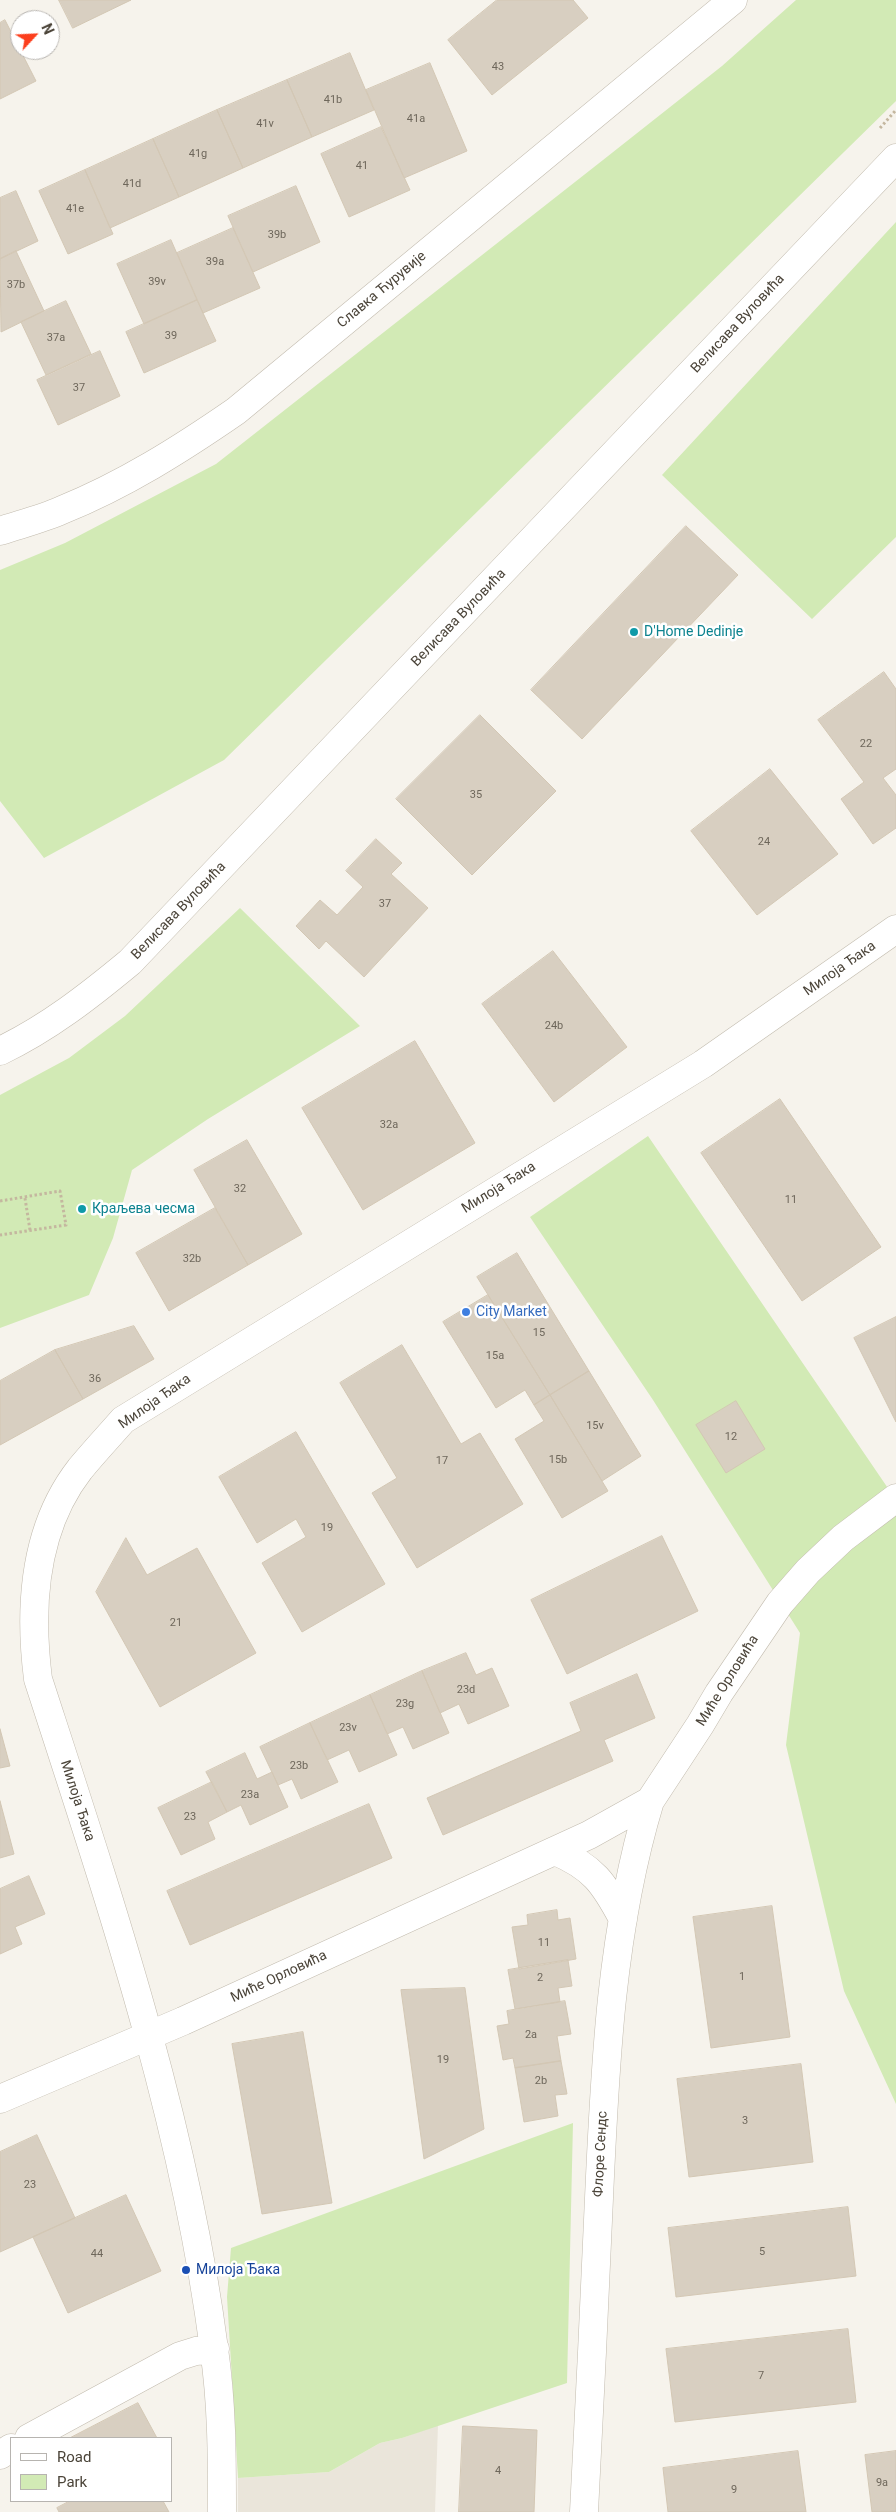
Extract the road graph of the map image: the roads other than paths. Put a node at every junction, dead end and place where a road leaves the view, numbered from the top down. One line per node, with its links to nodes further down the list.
1 (733, 0): 3 (street, Славка Ћурувије)
2 (896, 158): 5 (street, Велисава Вуловића)
3 (0, 531)
4 (896, 929): 10 (street, Милоја Ђака)
5 (0, 1051)
6 (896, 1498): 7 (street, Миће Орловића)
7 (650, 1801): 8 (street, Миће Орловића); 9 (street, Флоре Сендс)
8 (555, 1851): 9 (street); 10 (street, Миће Орловића)
9 (623, 1919): 15 (street, Флоре Сендс)
10 (149, 2036): 11 (street, Миће Орловића); 12 (street, Милоја Ђака)
11 (0, 2099)
12 (214, 2349): 13 (street); 14 (street, Милоја Ђака)
13 (31, 2437)
14 (222, 2512)
15 (584, 2512)

